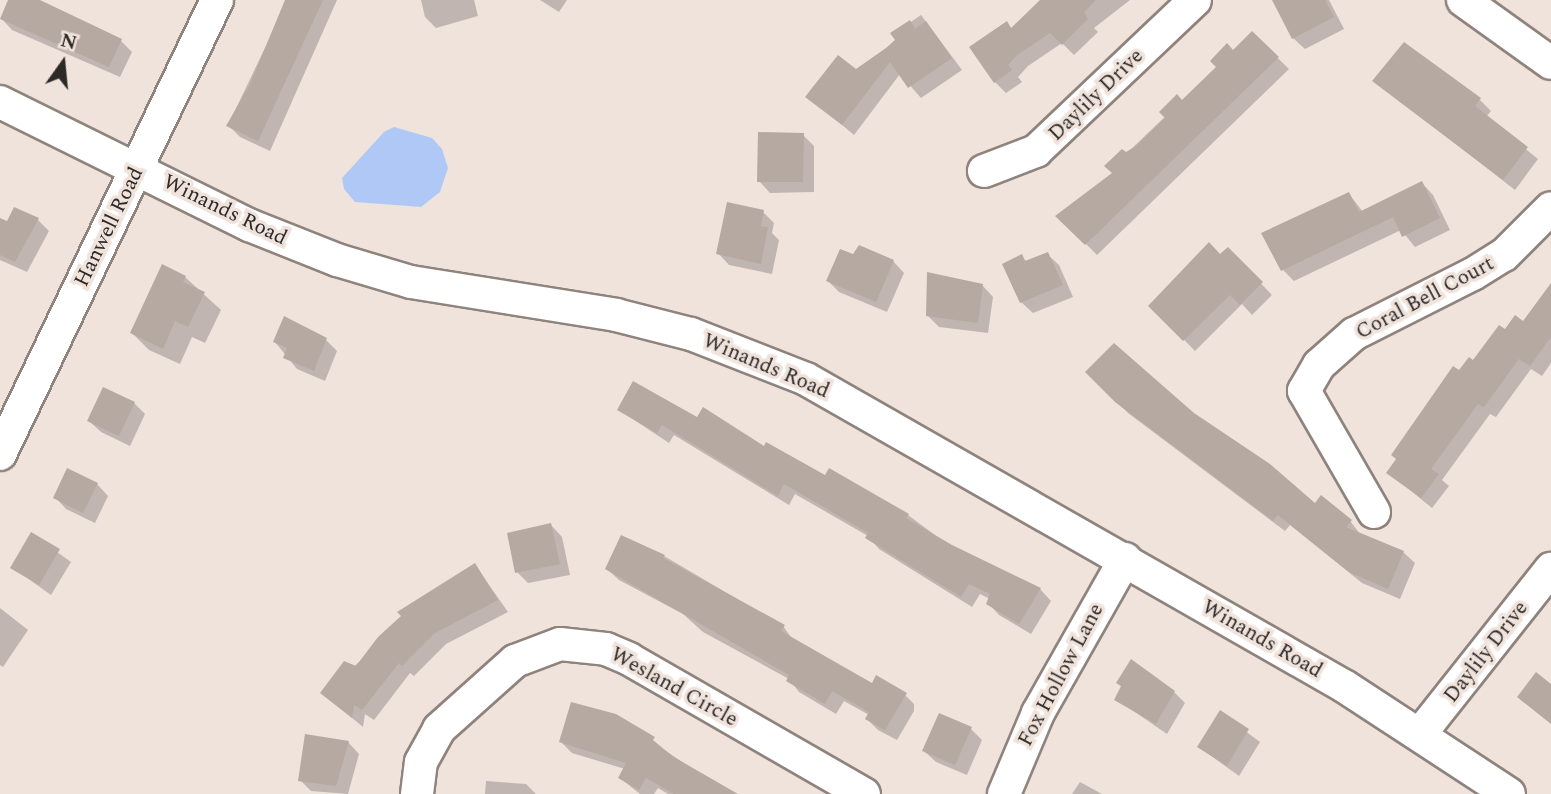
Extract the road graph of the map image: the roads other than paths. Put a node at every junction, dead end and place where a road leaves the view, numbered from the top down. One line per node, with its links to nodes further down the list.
1 (218, 0): 6 (street, Hanwell Road)
2 (1195, 0): 7 (street, Daylily Drive)
3 (1463, 0): 4 (street)
4 (1551, 63)
5 (0, 102): 6 (street, Winands Road)
6 (138, 167): 9 (street, Hanwell Road); 11 (street, Winands Road)
7 (984, 171)
8 (1551, 208): 10 (street, Coral Bell Court)
9 (0, 454)
10 (1374, 512)
11 (1125, 559): 13 (street, Winands Road); 16 (street, Fox Hollow Lane)
12 (1551, 569): 13 (street, Daylily Drive)
13 (1420, 734): 17 (street, Winands Road)
14 (417, 794): 15 (street, Wesland Circle)
15 (864, 794)
16 (1004, 794)
17 (1509, 794)

